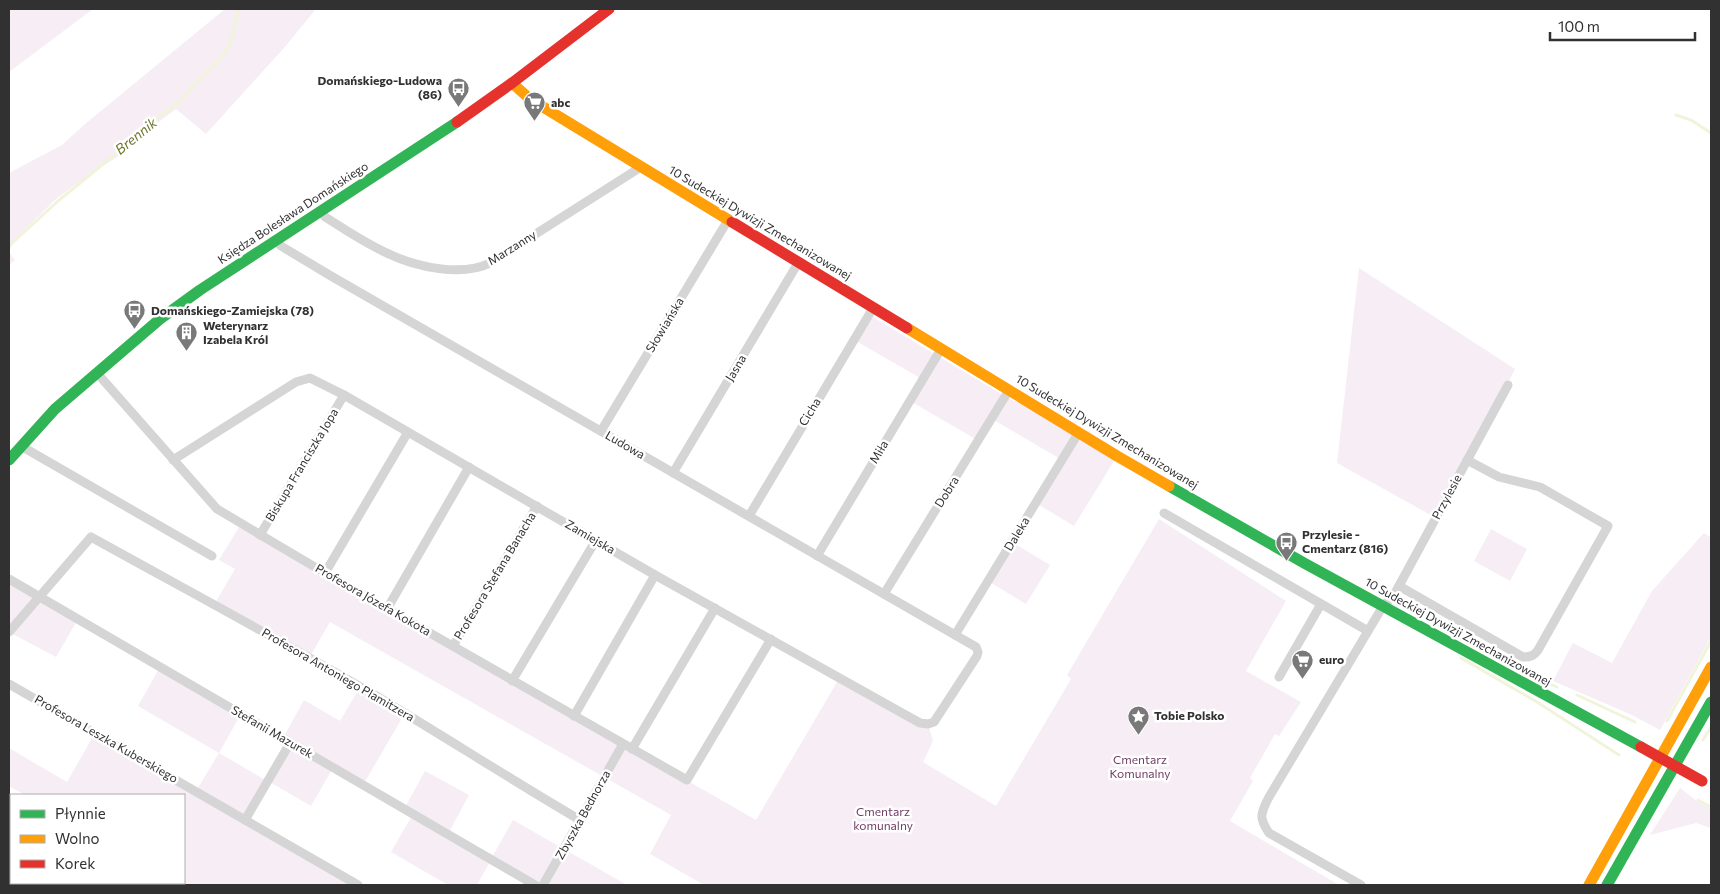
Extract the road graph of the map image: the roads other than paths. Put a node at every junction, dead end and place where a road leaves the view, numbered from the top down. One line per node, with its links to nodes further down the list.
1 (609, 9): 2 (street, Księdza Bolesława Domańskiego)
2 (512, 83): 3 (street, 10 Sudeckiej Dywizji Zmechanizowanej); 4 (street, Księdza Bolesława Domańskiego)
3 (641, 167): 4 (street, Marzanny); 5 (street, 10 Sudeckiej Dywizji Zmechanizowanej)
4 (321, 211): 6 (street, Księdza Bolesława Domańskiego)
5 (728, 220): 7 (street, 10 Sudeckiej Dywizji Zmechanizowanej); 14 (street, Słowiańska)
6 (276, 241): 10 (street, Księdza Bolesława Domańskiego); 14 (street, Ludowa)
7 (798, 263): 8 (street, 10 Sudeckiej Dywizji Zmechanizowanej); 22 (street, Jasna)
8 (872, 308): 9 (street, 10 Sudeckiej Dywizji Zmechanizowanej); 25 (street, Cicha)
9 (941, 349): 12 (street, 10 Sudeckiej Dywizji Zmechanizowanej); 29 (street, Miła)
10 (96, 374): 17 (street, Księdza Bolesława Domańskiego); 19 (street, Profesora Józefa Kokota)
11 (1508, 385): 20 (street, Przylesie)
12 (1009, 390): 16 (street, 10 Sudeckiej Dywizji Zmechanizowanej); 34 (street, Dobra)
13 (344, 396): 15 (street, Zamiejska); 19 (street, Zamiejska); 26 (street, Biskupa Franciszka Jopa)
14 (601, 430): 22 (street, Ludowa)
15 (408, 432): 21 (street, Zamiejska); 30 (street)
16 (1079, 432): 37 (street, 10 Sudeckiej Dywizji Zmechanizowanej); 42 (street, Daleka)
17 (21, 446): 18 (street, Księdza Bolesława Domańskiego); 28 (street)
18 (9, 460)
19 (173, 460): 26 (street, Profesora Józefa Kokota)
20 (1467, 460): 33 (street, Przylesie); 33 (street)
21 (469, 467): 23 (street, Zamiejska); 39 (street)
22 (674, 473): 25 (street, Ludowa)
23 (537, 506): 27 (street, Zamiejska); 44 (street, Profesora Stefana Banacha)
24 (1164, 513): 36 (street)
25 (749, 516): 29 (street, Ludowa)
26 (260, 536): 30 (street, Profesora Józefa Kokota)
27 (596, 540): 31 (street, Zamiejska); 48 (street)
28 (212, 556)
29 (817, 556): 34 (street, Ludowa)
30 (325, 573): 39 (street, Profesora Józefa Kokota)
31 (656, 575): 38 (street, Zamiejska); 51 (street)
32 (9, 579): 35 (street, Stefanii Mazurek)
33 (1399, 586): 37 (street, Przylesie)
34 (884, 594): 42 (street, Ludowa)
35 (39, 597): 41 (street); 52 (street, Stefanii Mazurek); 57 (street, Profesora Antoniego Plamitzera)
36 (1321, 604): 40 (street); 47 (street)
37 (1383, 606): 40 (street, Przylesie); 55 (street, 10 Sudeckiej Dywizji Zmechanizowanej, bridge)
38 (715, 608): 43 (street, Zamiejska); 54 (street)
39 (388, 609): 44 (street, Profesora Józefa Kokota)
40 (1368, 631): 61 (street, Przylesie)
41 (9, 632)
42 (955, 635): 45 (street, Ludowa)
43 (771, 639): 45 (street, Zamiejska); 54 (street, Profesora Józefa Kokota)
44 (453, 646): 48 (street, Profesora Józefa Kokota)
45 (976, 647)
46 (1711, 667): 62 (street)
47 (1279, 677)
48 (512, 681): 51 (street, Profesora Józefa Kokota)
49 (9, 684): 56 (street, Profesora Leszka Kuberskiego)
50 (1711, 702): 63 (street)
51 (574, 716): 53 (street, Profesora Józefa Kokota)
52 (290, 743): 56 (street); 59 (street, Stefanii Mazurek)
53 (623, 744): 54 (street, Profesora Józefa Kokota); 57 (street, Zbyszka Bednorza)
54 (632, 749)
55 (1706, 784)
56 (245, 820): 58 (street, Profesora Leszka Kuberskiego)
57 (580, 820): 60 (street, Zbyszka Bednorza)
58 (358, 885)
59 (535, 885)
60 (543, 885)
61 (1361, 885)
62 (1589, 885)
63 (1607, 885)

